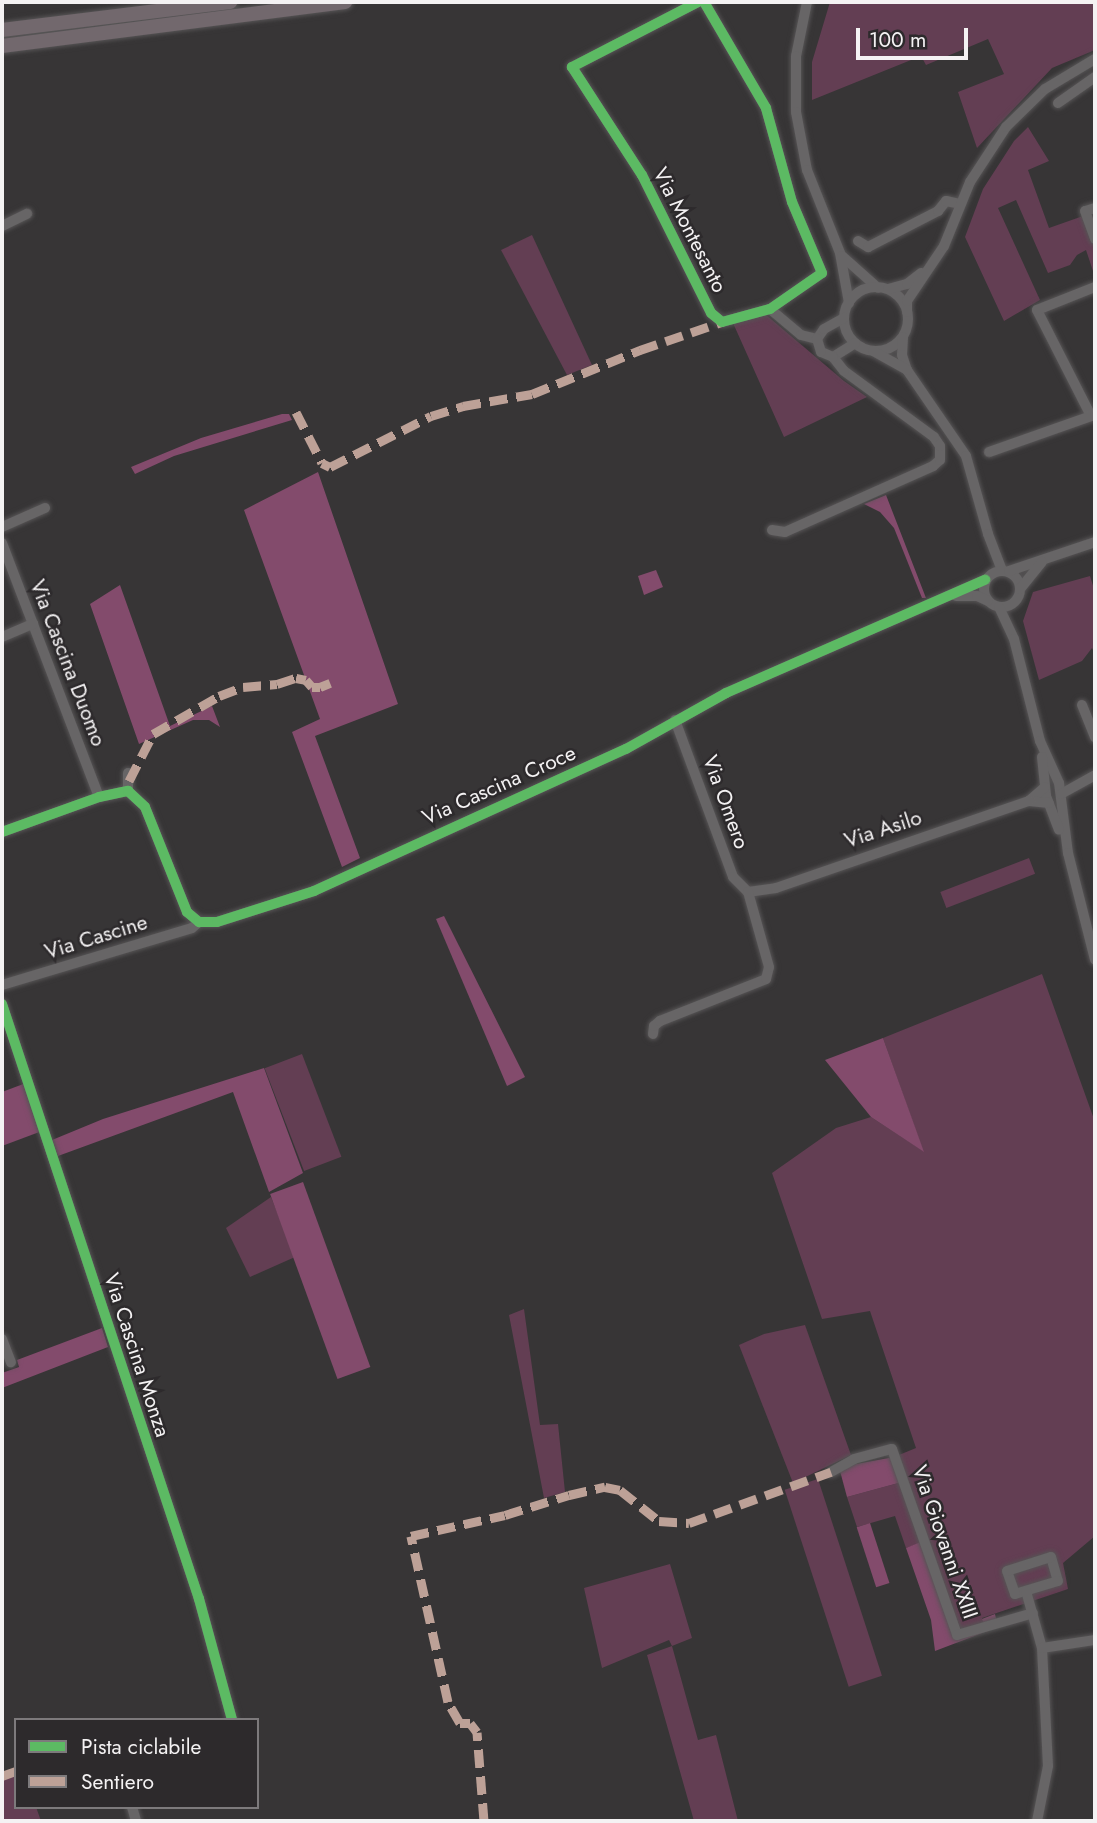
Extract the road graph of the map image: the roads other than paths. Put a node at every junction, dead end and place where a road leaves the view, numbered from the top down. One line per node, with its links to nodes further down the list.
1 (230, 2): 6 (highway)
2 (345, 2): 7 (highway)
3 (698, 2): 22 (street, Via Montesanto)
4 (704, 2): 22 (street, Via Montesanto)
5 (807, 2): 17 (street)
6 (2, 30)
7 (2, 47)
8 (1095, 59): 11 (street)
9 (1095, 77): 10 (street)
10 (1058, 103)
11 (960, 204): 16 (street); 18 (street)
12 (1095, 208): 15 (street)
13 (27, 214): 14 (street)
14 (2, 226)
15 (1095, 239)
16 (858, 241)
17 (839, 253): 20 (street); 21 (street)
18 (934, 261): 20 (street); 23 (street)
19 (1095, 287): 31 (street)
20 (882, 289): 21 (street); 23 (street)
21 (849, 303): 24 (street)
22 (770, 309): 26 (street)
23 (907, 312): 25 (street)
24 (844, 318): 26 (street); 27 (street)
25 (903, 337): 28 (street); 30 (street)
26 (817, 339): 29 (street)
27 (855, 343): 28 (street); 29 (street)
28 (873, 351): 30 (street)
29 (837, 356): 35 (street)
30 (907, 370): 36 (street)
31 (1093, 416): 32 (street)
32 (989, 452)
33 (45, 508): 34 (street)
34 (2, 527)
35 (772, 530)
36 (988, 534): 40 (street); 41 (street)
37 (2, 542): 47 (street, Via Cascina Duomo)
38 (1095, 542): 39 (street)
39 (1046, 557): 40 (street); 42 (street)
40 (1006, 571): 41 (street); 42 (street)
41 (987, 577): 43 (street, Via Cascina Croce); 44 (street)
42 (1020, 589): 45 (street)
43 (945, 598): 44 (street, Via Cascina Croce); 51 (street, Via Cascina Croce)
44 (988, 601): 46 (street)
45 (1013, 604): 46 (street); 49 (street)
46 (999, 607): 49 (street)
47 (33, 624): 48 (street); 60 (street, Via Cascina Duomo)
48 (2, 637)
49 (1014, 639): 53 (street)
50 (1082, 705): 52 (street)
51 (675, 720): 65 (street, Via Omero); 66 (street, Via Cascina Croce)
52 (1095, 737)
53 (1040, 741): 56 (street); 57 (street)
54 (128, 774): 58 (street)
55 (1091, 777): 56 (street); 59 (street)
56 (1057, 779): 59 (street)
57 (1045, 786): 61 (street, Via Asilo); 62 (street)
58 (128, 791): 60 (street); 66 (street)
59 (1061, 794): 64 (street)
60 (99, 797): 63 (street)
61 (1029, 801): 62 (street, Via Asilo); 65 (street, Via Asilo)
62 (1049, 803): 64 (street)
63 (2, 832)
64 (1068, 853): 67 (street)
65 (748, 892): 70 (street, Via Omero)
66 (199, 922): 68 (street, Via Cascine)
67 (1095, 960)
68 (2, 985)
69 (2, 1004): 78 (street, Via Cascina Monza)
70 (653, 1034)
71 (2, 1339): 72 (street)
72 (11, 1362)
73 (831, 1472): 75 (street, Via Giovanni XXIII)
74 (1026, 1591): 74 (street); 75 (street)
75 (1033, 1613): 77 (street)
76 (1095, 1640): 77 (street)
77 (1042, 1648): 79 (street)
78 (231, 1718)
79 (1037, 1821)

